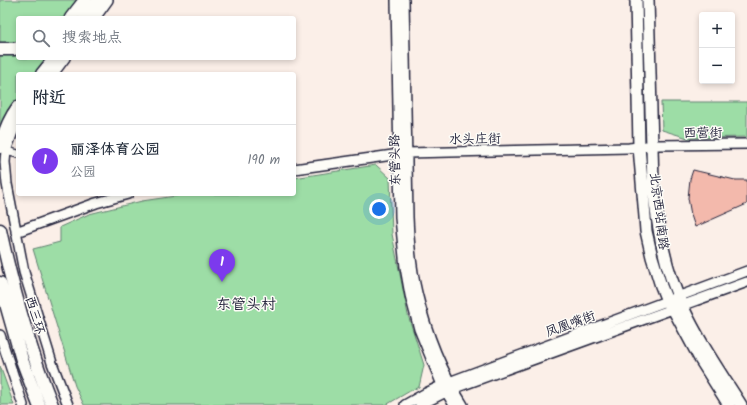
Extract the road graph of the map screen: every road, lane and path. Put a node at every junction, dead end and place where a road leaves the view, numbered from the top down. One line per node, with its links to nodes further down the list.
1 (85, 0): 8 (highway)
2 (98, 0): 9 (highway)
3 (108, 0): 10 (street)
4 (396, 0): 24 (street, 东管头路)
5 (404, 0): 24 (street, 东管头路)
6 (636, 0): 21 (main road, 北京西站南路)
7 (648, 0): 20 (main road, 北京西站南路)
8 (72, 16)
9 (86, 16)
10 (96, 16)
11 (16, 48): 12 (highway)
12 (0, 49)
13 (52, 60): 15 (highway)
14 (64, 60): 16 (street)
15 (44, 72)
16 (54, 72)
17 (16, 110): 22 (highway)
18 (16, 126): 22 (street)
19 (747, 144): 20 (street, 西营街)
20 (655, 146): 21 (street, 水头庄街); 32 (main road, 北京西站南路)
21 (639, 147): 24 (street, 水头庄街); 32 (main road, 北京西站南路)
22 (3, 149): 23 (street); 28 (street)
23 (16, 153)
24 (403, 153): 25 (street, 水头庄街); 34 (street, 东管头路)
25 (296, 169)
26 (121, 196): 28 (street)
27 (0, 230): 37 (highway, 西三环)
28 (16, 232): 38 (street)
29 (747, 271): 32 (street, 凤凰嘴街)
30 (747, 282): 32 (street, 凤凰嘴街)
31 (0, 283): 36 (highway, 西三环)
32 (675, 303): 34 (street, 凤凰嘴街); 43 (main road, 北京西站南路); 44 (main road, 北京西站南路)
33 (0, 335): 35 (street)
34 (447, 387): 39 (street, 凤凰嘴街); 40 (street, 凤凰嘴街); 41 (street, 东管头路); 42 (street, 东管头路)
35 (23, 405)
36 (39, 405)
37 (52, 405)
38 (68, 405)
39 (405, 405)
40 (420, 405)
41 (454, 405)
42 (463, 405)
43 (729, 405)
44 (741, 405)

